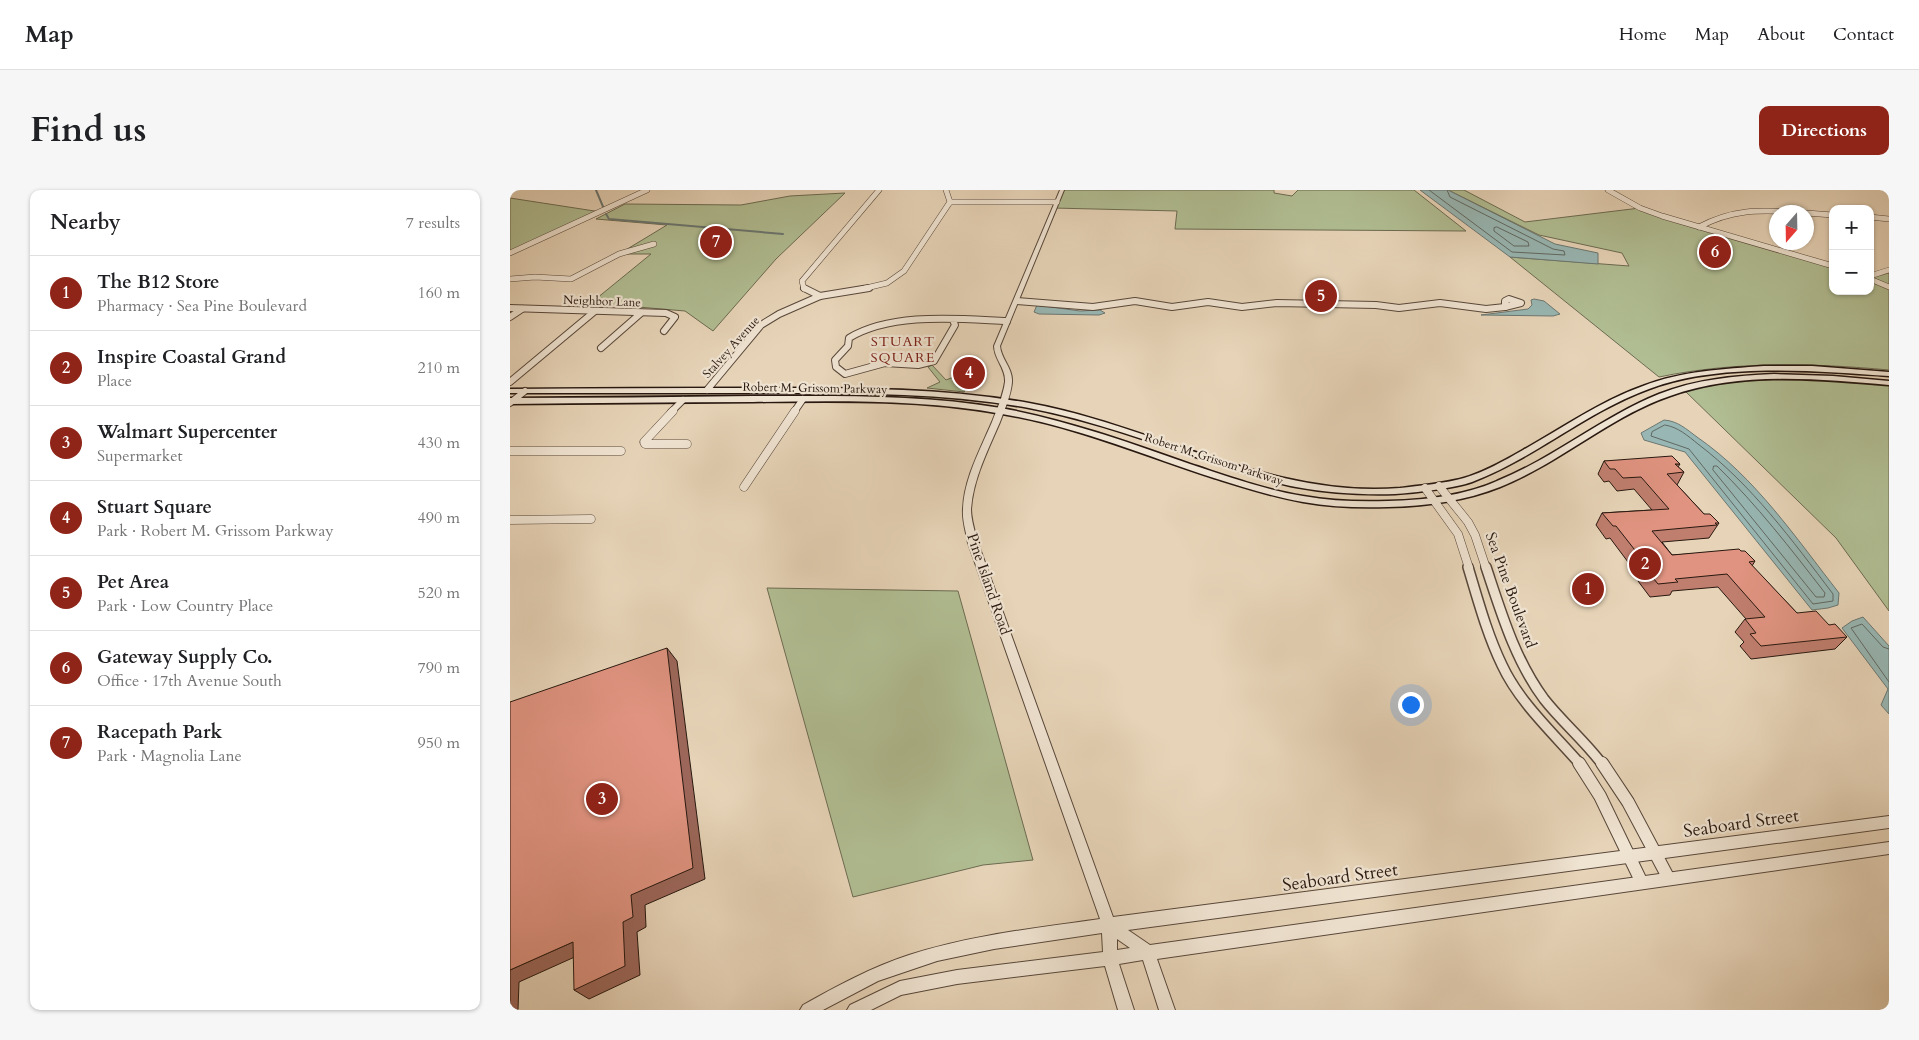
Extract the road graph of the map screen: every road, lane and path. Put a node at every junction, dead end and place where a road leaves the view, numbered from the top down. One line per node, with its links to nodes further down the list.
1 (648, 190): 15 (street)
2 (879, 190): 22 (street)
3 (946, 190): 6 (street)
4 (1062, 190): 7 (street, Pine Island Road)
5 (1608, 190): 13 (street)
6 (950, 202): 7 (street); 22 (street, Stalvey Avenue)
7 (1057, 202): 23 (street, Pine Island Road)
8 (1769, 211): 13 (street)
9 (1814, 214): 10 (street)
10 (1829, 215)
11 (1874, 217): 12 (street)
12 (1889, 219)
13 (1699, 227): 16 (street)
14 (654, 244): 19 (street)
15 (510, 253)
16 (1829, 265)
17 (1889, 270): 18 (street)
18 (1874, 276)
19 (510, 279)
20 (1874, 279): 21 (street)
21 (1889, 287)
22 (820, 296): 37 (street, Stalvey Avenue)
23 (1017, 301): 24 (street); 31 (street, Pine Island Road)
24 (1504, 307)
25 (510, 308): 26 (street, Neighbor Lane)
26 (522, 309): 27 (street, Neighbor Lane); 29 (street)
27 (595, 311): 28 (street, Neighbor Lane); 35 (street)
28 (641, 312): 32 (street, Neighbor Lane); 33 (street)
29 (510, 318)
30 (953, 320): 30 (street); 31 (street)
31 (1007, 321): 45 (street, Pine Island Road)
32 (664, 331)
33 (601, 348)
34 (1889, 374): 49 (main road, Robert M. Grissom Parkway)
35 (510, 382)
36 (1889, 383): 52 (main road, Robert M. Grissom Parkway)
37 (707, 390): 38 (main road, Robert M. Grissom Parkway); 40 (main road, Robert M. Grissom Parkway)
38 (868, 390): 43 (main road); 45 (main road, Robert M. Grissom Parkway)
39 (510, 391): 40 (main road, Robert M. Grissom Parkway)
40 (525, 391): 44 (street)
41 (803, 399): 42 (main road, Robert M. Grissom Parkway); 43 (main road, Robert M. Grissom Parkway); 50 (street)
42 (682, 400): 44 (main road, Robert M. Grissom Parkway); 46 (street)
43 (858, 400): 45 (main road, Robert M. Grissom Parkway)
44 (511, 402)
45 (1002, 406): 51 (main road, Robert M. Grissom Parkway); 53 (main road, Robert M. Grissom Parkway); 64 (street, Pine Island Road)
46 (687, 444)
47 (621, 450): 48 (street)
48 (510, 452)
49 (1439, 486): 51 (main road, Robert M. Grissom Parkway); 52 (street, Sea Pine Boulevard)
50 (744, 487)
51 (1425, 488): 53 (street, Sea Pine Boulevard)
52 (1450, 498): 53 (main road, Robert M. Grissom Parkway); 56 (street, Sea Pine Boulevard)
53 (1434, 500): 57 (street, Sea Pine Boulevard)
54 (591, 519): 55 (street)
55 (510, 520)
56 (1487, 569): 57 (street); 60 (street, Sea Pine Boulevard)
57 (1469, 570): 61 (street, Sea Pine Boulevard)
58 (1889, 822): 60 (street, Seaboard Street)
59 (1889, 848): 62 (street)
60 (1656, 854): 61 (street, Seaboard Street); 62 (street, Sea Pine Boulevard)
61 (1630, 857): 63 (street, Sea Pine Boulevard); 64 (street, Seaboard Street)
62 (1669, 879): 63 (street)
63 (1642, 883): 65 (street)
64 (1109, 925): 65 (street); 66 (street, Pine Island Road); 67 (street, Seaboard Street)
65 (1148, 952): 66 (street); 70 (street)
66 (1110, 958): 68 (street); 69 (street, Pine Island Road)
67 (808, 1010)
68 (855, 1010)
69 (1126, 1010)
70 (1167, 1010)

